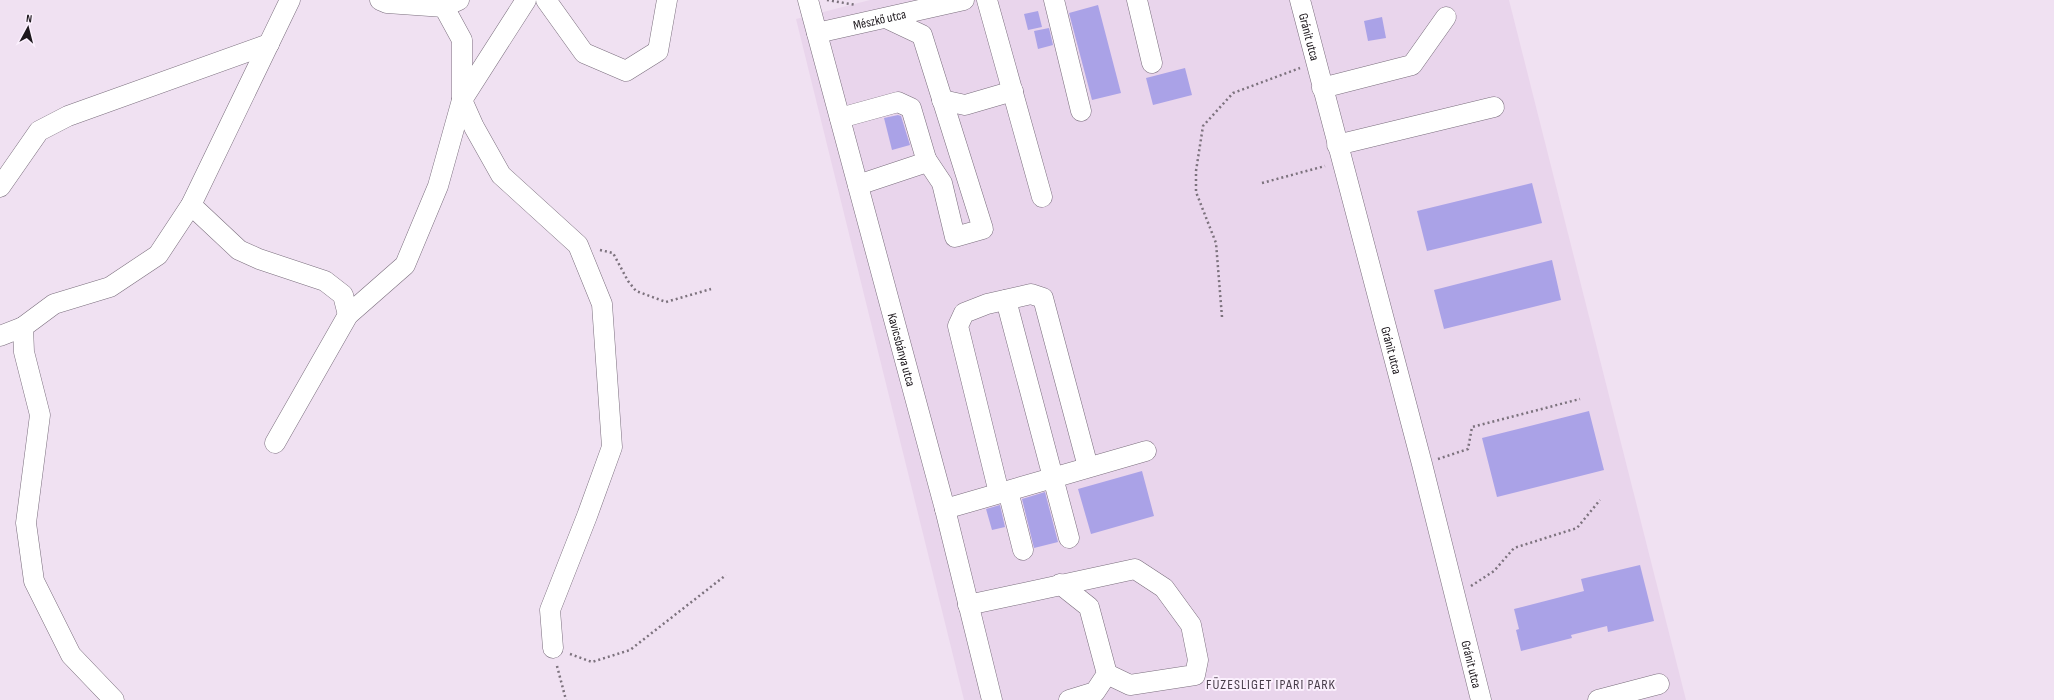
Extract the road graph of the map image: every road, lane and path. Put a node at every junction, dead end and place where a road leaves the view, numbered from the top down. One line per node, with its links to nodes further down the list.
1 (290, 0): 18 (street)
2 (380, 0): 13 (street)
3 (526, 0): 23 (street)
4 (546, 0): 5 (street)
5 (667, 0)
6 (808, 0): 17 (street, Kavicsbánya utca)
7 (827, 0): 14 (path)
8 (964, 0): 16 (street, Mészkő utca)
9 (987, 0): 22 (street)
10 (1054, 0): 26 (street)
11 (1137, 0): 20 (street)
12 (1300, 0): 19 (street, Gránit utca)
13 (451, 3): 23 (street)
14 (864, 5)
15 (1446, 17): 21 (street)
16 (886, 18): 17 (street, Mészkő utca); 24 (street)
17 (817, 33): 27 (street, Kavicsbánya utca)
18 (270, 44): 32 (street); 34 (street)
19 (1315, 62): 21 (street, Gránit utca); 39 (path)
20 (1152, 63)
21 (1322, 88): 28 (street, Gránit utca)
22 (1013, 91): 24 (street); 33 (street)
23 (462, 100): 35 (street); 38 (street)
24 (942, 100): 29 (street)
25 (1494, 107): 28 (street)
26 (1080, 110)
27 (840, 118): 29 (street); 31 (street, Kavicsbánya utca)
28 (1339, 153): 30 (path); 45 (street, Gránit utca)
29 (926, 159): 31 (street)
30 (1262, 183)
31 (858, 185): 50 (street, Kavicsbánya utca)
32 (0, 188)
33 (1042, 197)
34 (191, 205): 38 (street); 40 (street)
35 (578, 246): 36 (path); 57 (street)
36 (710, 289)
37 (1006, 300): 46 (street); 47 (street); 48 (street)
38 (348, 315): 43 (street)
39 (1222, 317)
40 (23, 327): 41 (street); 60 (street)
41 (0, 336)
42 (1580, 399): 45 (path)
43 (274, 443)
44 (1146, 451): 46 (street)
45 (1422, 464): 55 (street, Gránit utca)
46 (1088, 468): 47 (street)
47 (1052, 478): 48 (street); 51 (street)
48 (1003, 492): 50 (street); 52 (street)
49 (1600, 500): 55 (path)
50 (944, 509): 56 (street, Kavicsbánya utca)
51 (1069, 538)
52 (1022, 550)
53 (726, 575): 57 (path)
54 (1060, 584): 56 (street); 58 (street); 58 (street)
55 (1456, 596): 64 (street, Gránit utca)
56 (968, 605): 62 (street, Kavicsbánya utca)
57 (553, 648): 61 (path)
58 (1107, 674): 63 (street)
59 (1659, 684): 65 (street)
60 (114, 700)
61 (566, 700)
62 (992, 700)
63 (1069, 700)
64 (1482, 700)
65 (1598, 700)

